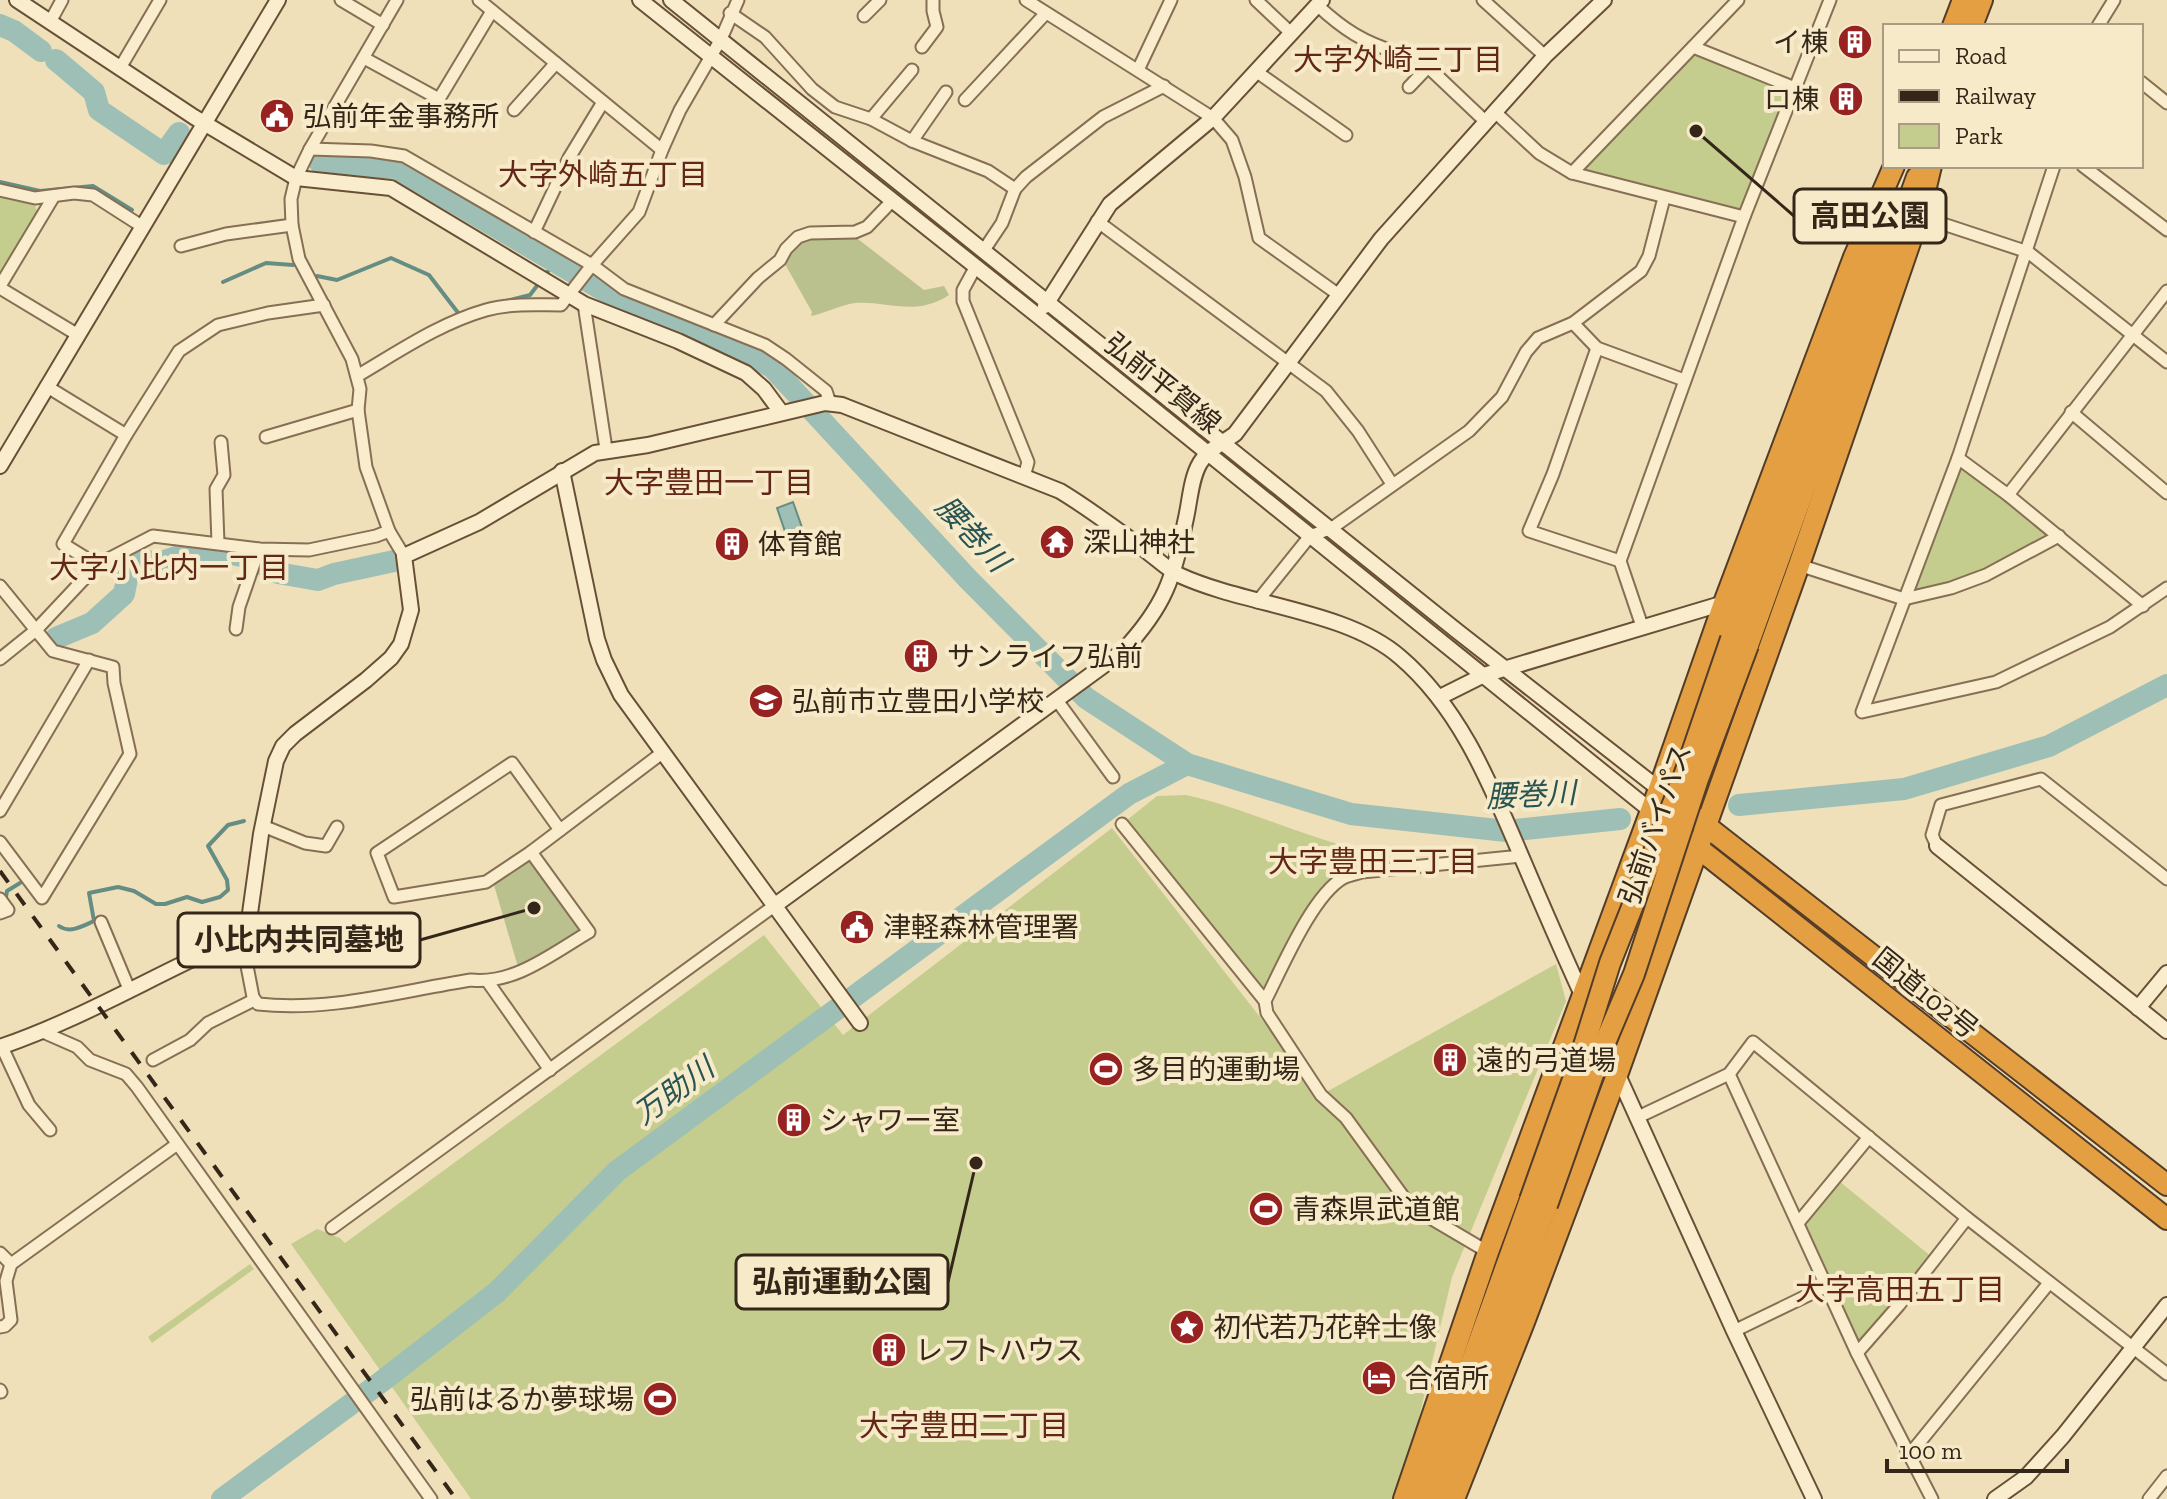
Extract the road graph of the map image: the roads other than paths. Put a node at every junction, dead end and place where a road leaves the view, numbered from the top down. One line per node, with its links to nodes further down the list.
1 (17, 0): 28 (street)
2 (62, 0): 28 (street)
3 (160, 0): 42 (street)
4 (278, 0): 58 (street)
5 (341, 0): 32 (street)
6 (397, 0): 32 (street)
7 (479, 0): 24 (street)
8 (640, 0): 38 (street, 弘前平賀線)
9 (671, 0): 34 (street, 弘前平賀線)
10 (738, 0): 25 (street)
11 (880, 0): 27 (street)
12 (933, 0): 35 (street)
13 (1026, 0): 26 (street)
14 (1171, 0): 44 (street)
15 (1256, 0): 33 (street)
16 (1483, 0): 39 (street)
17 (1604, 0): 39 (street)
18 (1738, 0): 36 (street)
19 (1830, 0): 49 (street)
20 (1963, 0): 29 (highway)
21 (1982, 0): 30 (highway)
22 (2114, 0): 31 (street)
23 (1319, 3): 33 (street); 37 (street)
24 (492, 11): 40 (street); 41 (street)
25 (730, 13): 34 (street); 57 (street)
26 (1046, 13): 44 (street); 51 (street)
27 (864, 16)
28 (50, 22): 42 (street)
29 (1954, 24)
30 (1973, 24)
31 (2099, 24)
32 (383, 25): 40 (street)
33 (1292, 34): 45 (street)
34 (721, 39): 38 (street); 84 (street, 弘前平賀線)
35 (922, 47)
36 (1693, 47): 49 (street); 69 (street)
37 (1398, 53)
38 (711, 56): 62 (street); 75 (street, 弘前平賀線)
39 (1545, 56): 55 (street)
40 (364, 58): 61 (street)
41 (556, 63): 52 (street); 54 (street)
42 (120, 68): 58 (street)
43 (912, 70): 57 (street)
44 (1138, 70): 47 (street)
45 (1257, 72): 56 (street); 59 (street)
46 (2143, 84): 53 (street)
47 (1164, 86): 56 (street); 71 (street)
48 (1409, 87): 55 (street)
49 (1795, 88): 77 (street)
50 (946, 92): 60 (street)
51 (965, 100)
52 (603, 102): 62 (street); 82 (street)
53 (2167, 103)
54 (514, 110)
55 (1491, 117): 69 (street); 91 (street)
56 (1213, 118): 78 (street); 91 (street)
57 (871, 119): 60 (street)
58 (205, 124): 70 (street); 80 (street)
59 (1346, 135)
60 (912, 141): 71 (street)
61 (310, 149): 70 (street); 82 (street)
62 (662, 150): 87 (street)
63 (1893, 168): 138 (highway)
64 (1902, 168): 143 (highway, 弘前バイパス)
65 (1920, 168): 143 (highway, 弘前バイパス)
66 (1931, 168): 76 (highway)
67 (2053, 168): 85 (street)
68 (2086, 168): 81 (street)
69 (1572, 173): 74 (street)
70 (296, 178): 79 (street); 90 (street)
71 (1015, 189): 84 (street)
72 (0, 190): 73 (street)
73 (54, 196): 80 (street); 88 (street)
74 (1664, 198): 77 (street); 96 (street)
75 (893, 200): 86 (street, 弘前平賀線); 97 (street)
76 (1919, 216): 85 (street); 132 (highway)
77 (1744, 217): 104 (street)
78 (1097, 221): 92 (street); 102 (street)
79 (292, 225): 83 (street); 94 (street)
80 (143, 227): 98 (street)
81 (2167, 230)
82 (534, 232): 87 (street)
83 (181, 246)
84 (984, 250): 92 (street, 弘前平賀線)
85 (2028, 252): 99 (street); 116 (street)
86 (976, 266): 95 (street, 弘前平賀線); 119 (street)
87 (590, 269): 90 (street); 97 (street)
88 (0, 287): 98 (street)
89 (2167, 291): 99 (street)
90 (572, 292): 93 (street); 103 (street)
91 (1339, 295): 102 (street)
92 (1048, 301): 95 (street); 112 (street, 弘前平賀線)
93 (584, 304): 108 (street); 114 (street)
94 (324, 305): 103 (street); 110 (street)
95 (1038, 316): 115 (street, 弘前平賀線)
96 (1573, 323): 100 (street); 120 (street)
97 (714, 325): 106 (street)
98 (78, 335): 105 (street)
99 (2131, 335): 101 (street); 109 (street)
100 (1597, 348): 104 (street); 130 (street)
101 (2167, 362)
102 (1288, 363): 112 (street); 120 (street)
103 (357, 376): 107 (street)
104 (1684, 380): 130 (street)
105 (46, 386): 110 (street); 117 (street)
106 (828, 403): 108 (street); 119 (street)
107 (358, 410): 111 (street); 124 (street)
108 (788, 410): 114 (street)
109 (2071, 412): 121 (street); 122 (street)
110 (126, 435): 131 (street)
111 (266, 437)
112 (1223, 441): 115 (street); 123 (street, 弘前平賀線)
113 (221, 442): 127 (street)
114 (606, 449): 118 (street)
115 (1207, 453): 125 (street, 弘前平賀線); 133 (street)
116 (1958, 458): 122 (street); 136 (street)
117 (0, 466)
118 (562, 471): 129 (street); 150 (street)
119 (1024, 477): 133 (street)
120 (1392, 484): 123 (street)
121 (2167, 493)
122 (2008, 495): 126 (street)
123 (1332, 528): 125 (street); 146 (street, 弘前平賀線)
124 (389, 531): 128 (street); 129 (street)
125 (1310, 536): 137 (street); 147 (street, 弘前平賀線)
126 (2059, 536): 136 (street); 139 (street)
127 (218, 543): 128 (street); 131 (street)
128 (257, 556): 141 (street)
129 (404, 556): 157 (street)
130 (1620, 561): 140 (street)
131 (97, 565): 142 (street)
132 (1799, 565): 136 (street); 156 (highway)
133 (1175, 573): 137 (street); 148 (street)
134 (0, 586): 142 (street)
135 (2167, 588): 139 (street)
136 (1904, 599): 139 (street)
137 (1257, 602): 149 (street)
138 (1724, 603): 140 (street); 152 (highway)
139 (2143, 606)
140 (1642, 626): 146 (street)
141 (236, 629)
142 (36, 630): 144 (street); 145 (street)
143 (1740, 642): 191 (highway, 弘前バイパス, bridge)
144 (0, 659)
145 (89, 660): 154 (street); 160 (street)
146 (1507, 669): 147 (street); 152 (street, 弘前平賀線)
147 (1484, 675): 149 (street); 153 (street, 弘前平賀線)
148 (1059, 697): 151 (street); 167 (street)
149 (1440, 697): 163 (street)
150 (662, 753): 159 (street); 167 (street)
151 (1113, 777)
152 (1659, 789): 153 (highway); 156 (highway, 国道102号)
153 (1650, 810): 162 (highway, 国道102号); 174 (highway)
154 (0, 811)
155 (1122, 824): 176 (street)
156 (1705, 825): 162 (highway); 190 (highway, 国道102号)
157 (263, 826): 158 (street); 170 (street)
158 (337, 827)
159 (560, 830): 164 (street); 164 (street)
160 (0, 842)
161 (1937, 846): 165 (street); 177 (street)
162 (1698, 847): 185 (highway); 193 (highway, 国道102号)
163 (1519, 850): 174 (street); 176 (street)
164 (531, 852): 172 (street)
165 (2167, 879)
166 (0, 899): 168 (street)
167 (774, 906): 178 (street); 183 (street)
168 (0, 913)
169 (101, 922): 173 (street)
170 (242, 940): 173 (street); 175 (street)
171 (2167, 973): 177 (street)
172 (488, 982): 175 (street); 183 (street)
173 (129, 989): 180 (street)
174 (1582, 995): 185 (street); 196 (highway)
175 (254, 1000): 182 (street)
176 (1265, 1001): 196 (street)
177 (2138, 1008): 179 (street)
178 (856, 1018)
179 (2167, 1031)
180 (45, 1033): 181 (street); 189 (street)
181 (1, 1047): 187 (street)
182 (153, 1060)
183 (550, 1070): 195 (street)
184 (1729, 1074): 186 (street); 188 (street); 194 (street)
185 (1617, 1075): 186 (street); 213 (highway)
186 (1636, 1118): 203 (street)
187 (50, 1130)
188 (1869, 1137): 192 (street); 194 (street)
189 (176, 1145): 198 (street); 209 (street)
190 (2167, 1185)
191 (1538, 1202): 211 (highway, 弘前バイパス); 212 (highway, 弘前バイパス)
192 (1967, 1218): 199 (street); 205 (street)
193 (2167, 1219)
194 (1798, 1223): 200 (street)
195 (332, 1228)
196 (1488, 1252): 210 (highway)
197 (0, 1253): 198 (street)
198 (11, 1264): 202 (street)
199 (2049, 1283): 204 (street); 207 (street)
200 (1827, 1286): 203 (street); 205 (street)
201 (2167, 1305): 204 (street)
202 (0, 1327)
203 (1734, 1331): 214 (street)
204 (2133, 1348): 206 (street); 216 (street)
205 (1857, 1353): 207 (street)
206 (2167, 1374)
207 (1910, 1454): 215 (street)
208 (2167, 1476): 217 (street)
209 (431, 1499)
210 (1404, 1499)
211 (1422, 1499)
212 (1438, 1499)
213 (1454, 1499)
214 (1814, 1499)
215 (1932, 1499)
216 (1995, 1499)
217 (2149, 1499)

